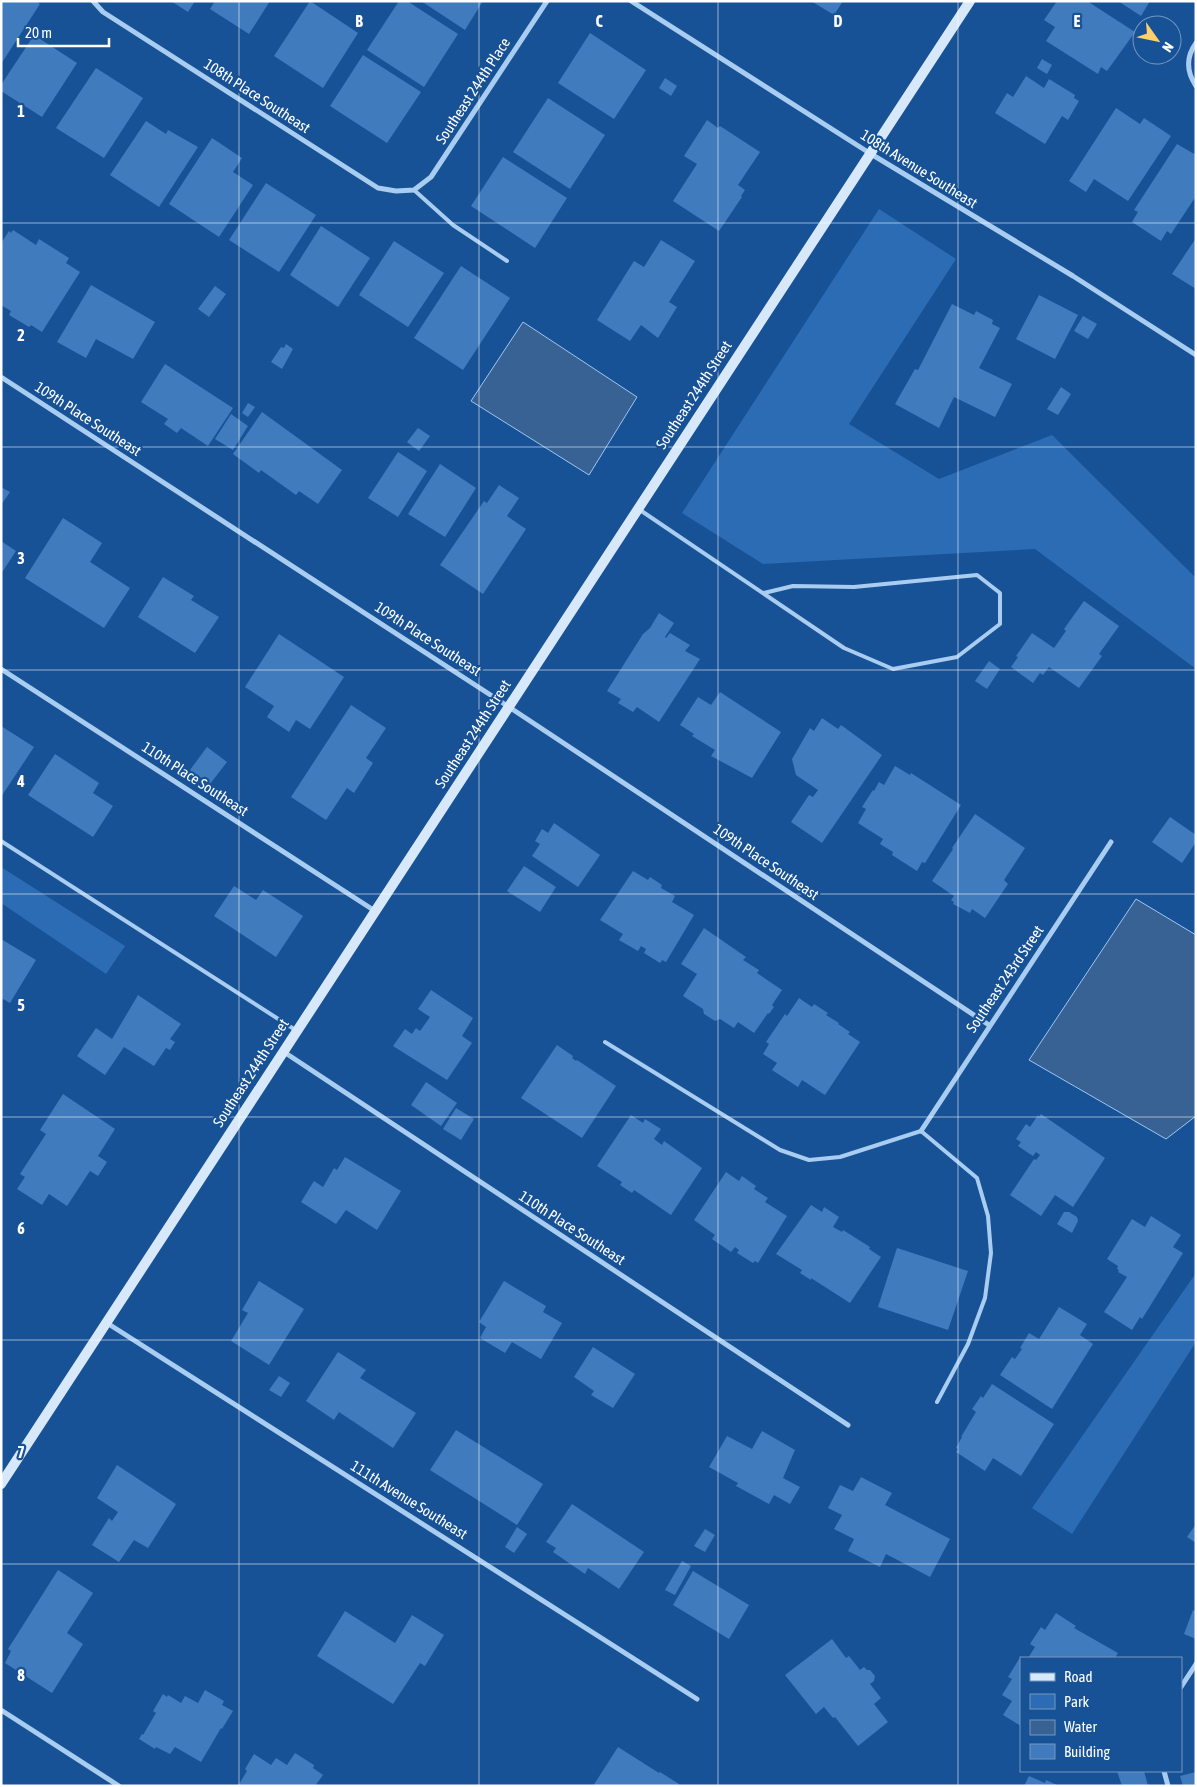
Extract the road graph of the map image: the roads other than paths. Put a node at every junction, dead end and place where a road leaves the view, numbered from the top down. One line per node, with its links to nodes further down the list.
1 (93, 1): 8 (street, 108th Place Southeast)
2 (547, 1): 8 (street, Southeast 244th Place)
3 (631, 1): 7 (street, 108th Avenue Southeast)
4 (970, 1): 7 (street, Southeast 244th Street)
5 (1196, 43): 6 (street)
6 (1196, 86)
7 (871, 154): 10 (street, 108th Avenue Southeast); 12 (street, Southeast 244th Street)
8 (414, 190): 9 (lane)
9 (507, 261)
10 (1196, 355)
11 (1, 377): 15 (street, 109th Place Southeast)
12 (638, 508): 13 (lane); 15 (street, Southeast 244th Street)
13 (764, 593): 13 (lane)
14 (1, 669): 18 (street, 110th Place Southeast)
15 (509, 706): 18 (street, Southeast 244th Street); 19 (street, 109th Place Southeast)
16 (1, 841): 20 (lane)
17 (1111, 842): 19 (street, Southeast 243rd Street)
18 (375, 911): 20 (street, Southeast 244th Street)
19 (989, 1025): 23 (street, Southeast 243rd Street)
20 (297, 1031): 22 (street, Southeast 244th Street)
21 (605, 1042): 23 (lane)
22 (283, 1052): 24 (street, Southeast 244th Street); 26 (street, 110th Place Southeast)
23 (921, 1131): 25 (lane)
24 (107, 1323): 27 (street, Southeast 244th Street); 30 (street, 111th Avenue Southeast)
25 (937, 1402)
26 (848, 1425)
27 (1, 1484)
28 (1196, 1664): 29 (street)
29 (1182, 1685)
30 (697, 1699)
31 (1, 1710): 33 (street)
32 (1164, 1772): 34 (street)
33 (118, 1786)
34 (1168, 1786)

